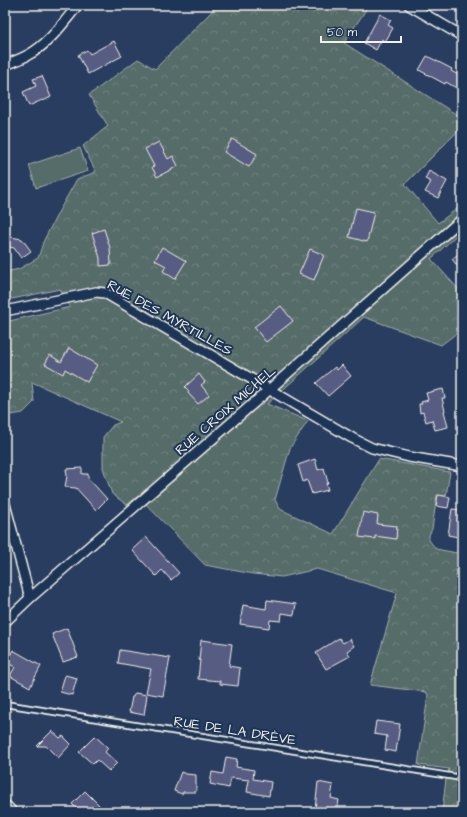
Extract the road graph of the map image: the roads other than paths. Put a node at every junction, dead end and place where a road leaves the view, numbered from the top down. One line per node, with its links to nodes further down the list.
1 (78, 5): 4 (street)
2 (410, 5): 3 (street)
3 (462, 36)
4 (5, 65)
5 (462, 219): 7 (street, RUE CROIX MICHEL)
6 (5, 311): 7 (street, RUE DES MYRTILLES)
7 (270, 389): 8 (street, RUE DES MYRTILLES); 10 (street, RUE CROIX MICHEL)
8 (462, 466)
9 (5, 504): 10 (street)
10 (30, 598): 11 (street, RUE CROIX MICHEL)
11 (5, 622)
12 (5, 704): 13 (lane, RUE DE LA DRÈVE)
13 (462, 778)
14 (5, 808): 15 (main road)
15 (8, 812)

